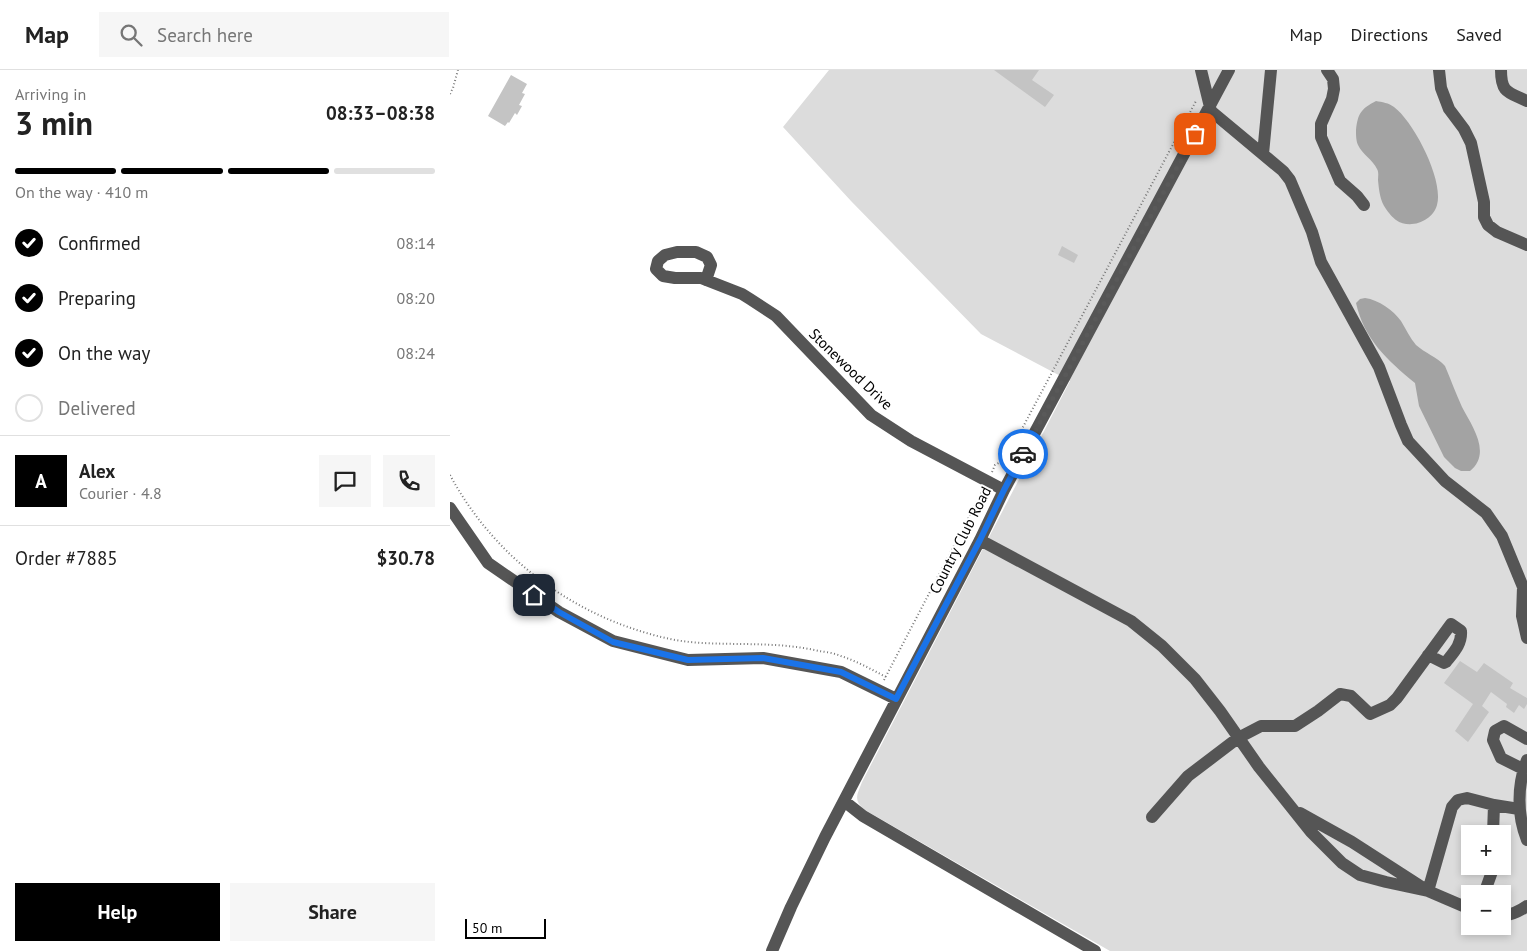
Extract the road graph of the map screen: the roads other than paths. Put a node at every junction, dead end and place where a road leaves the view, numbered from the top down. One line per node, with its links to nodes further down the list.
1 (1201, 70): 8 (street)
2 (1229, 70): 8 (street, Country Club Road)
3 (1271, 70): 9 (street)
4 (1327, 70): 10 (street)
5 (1439, 70): 11 (street)
6 (1500, 70): 7 (street)
7 (1527, 101)
8 (1210, 107): 9 (street); 13 (street, Country Club Road)
9 (1263, 154): 16 (street)
10 (1364, 205)
11 (1527, 245)
12 (706, 280): 13 (street, Stonewood Drive)
13 (1004, 490): 15 (street, Country Club Road)
14 (450, 508): 18 (street)
15 (980, 540): 18 (street, Country Club Road); 19 (street)
16 (1527, 638)
17 (1428, 655): 19 (street)
18 (896, 699): 22 (street, Country Club Road)
19 (1238, 738): 25 (street); 26 (street)
20 (1527, 739): 21 (street)
21 (1525, 765): 24 (street)
22 (844, 801): 33 (street, Country Club Road); 34 (street)
23 (1494, 805): 24 (street); 27 (street); 29 (street)
24 (1519, 809): 28 (street)
25 (1296, 813): 29 (street); 29 (street)
26 (1152, 817)
27 (1493, 825)
28 (1527, 840)
29 (1428, 891): 30 (street)
30 (1461, 905)
31 (1527, 906): 32 (street)
32 (1511, 914)
33 (772, 951)
34 (1094, 951)

